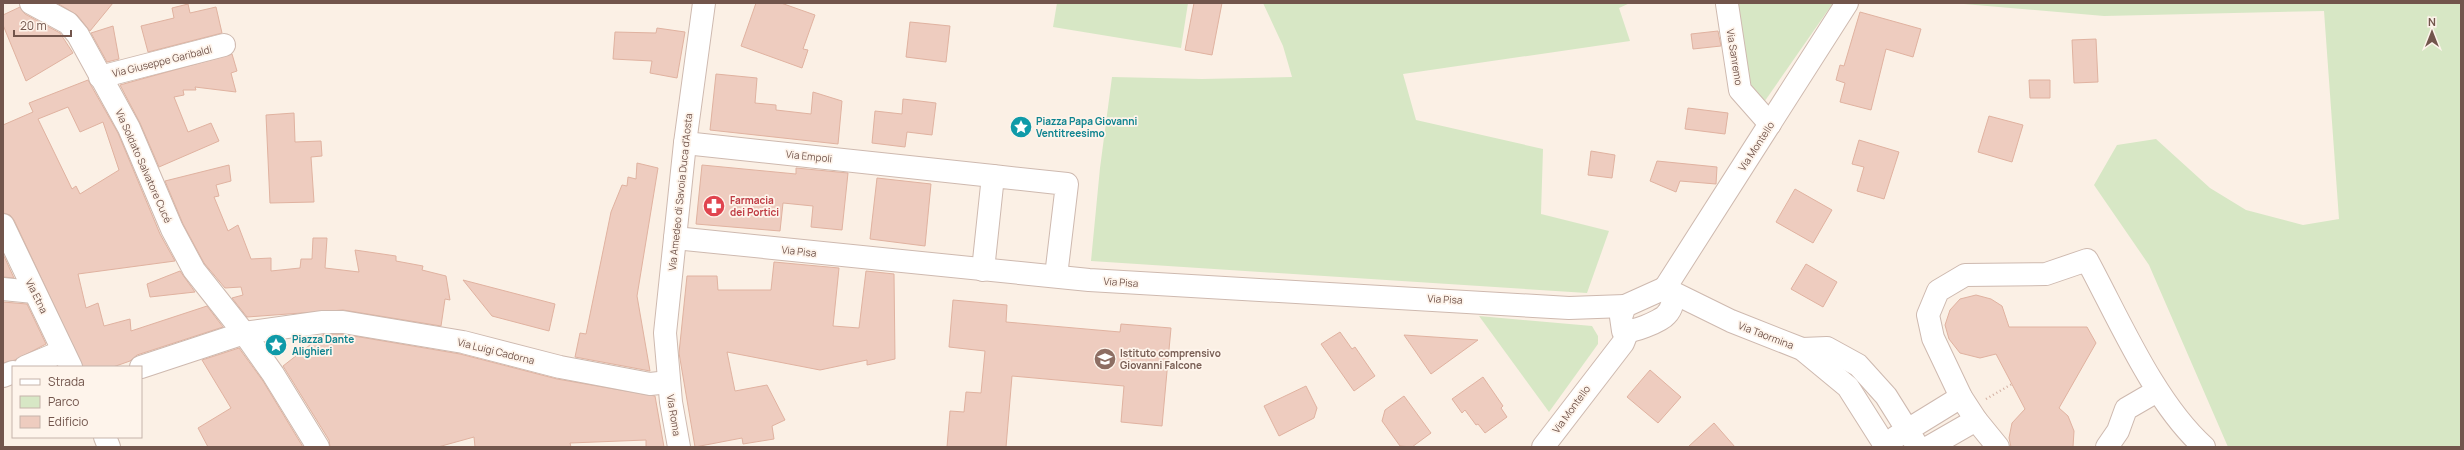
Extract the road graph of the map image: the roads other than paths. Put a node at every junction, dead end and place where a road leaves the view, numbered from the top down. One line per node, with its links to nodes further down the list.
1 (31, 3): 6 (street, Via Soldato Salvatore Cucé)
2 (704, 3): 8 (street, Via Amedeo di Savoia Duca d'Aosta)
3 (1847, 3): 7 (street, Via Montello)
4 (1727, 4): 7 (street, Via Sanremo)
5 (224, 45): 6 (street, Via Giuseppe Garibaldi)
6 (100, 76): 20 (street, Via Soldato Salvatore Cucé)
7 (1770, 124): 15 (street, Via Montello)
8 (685, 143): 9 (street, Via Empoli); 11 (street, Via Amedeo di Savoia Duca d'Aosta)
9 (993, 176): 12 (street); 13 (street, Via Empoli)
10 (3, 225): 16 (street, Via Etna)
11 (675, 238): 12 (street, Via Pisa); 25 (street, Via Amedeo di Savoia Duca d'Aosta)
12 (983, 270): 13 (street, Via Pisa)
13 (1056, 276): 19 (street, Via Pisa)
14 (3, 288): 16 (street)
15 (1668, 290): 17 (street); 18 (street, Via Taormina); 19 (street)
16 (34, 292): 22 (street, Via Etna)
17 (1665, 317): 18 (street, Via Taormina); 19 (street, Via Taormina)
18 (1731, 321): 21 (street, Via Taormina)
19 (1625, 322): 32 (street, Via Montello)
20 (238, 329): 24 (street); 25 (street, Via Luigi Cadorna); 30 (street, Via Soldato Salvatore Cucé)
21 (1802, 349): 28 (street, Via Taormina); 29 (street, Via Taormina)
22 (67, 359): 23 (street)
23 (30, 366)
24 (142, 367)
25 (669, 382): 31 (street, Via Roma)
26 (2157, 391): 27 (street); 35 (street); 36 (street)
27 (1972, 407): 28 (street); 33 (street); 34 (street)
28 (1913, 438): 29 (street)
29 (1885, 446)
30 (318, 447)
31 (679, 447)
32 (1543, 447)
33 (1929, 447)
34 (1998, 447)
35 (2107, 447)
36 (2204, 447)

